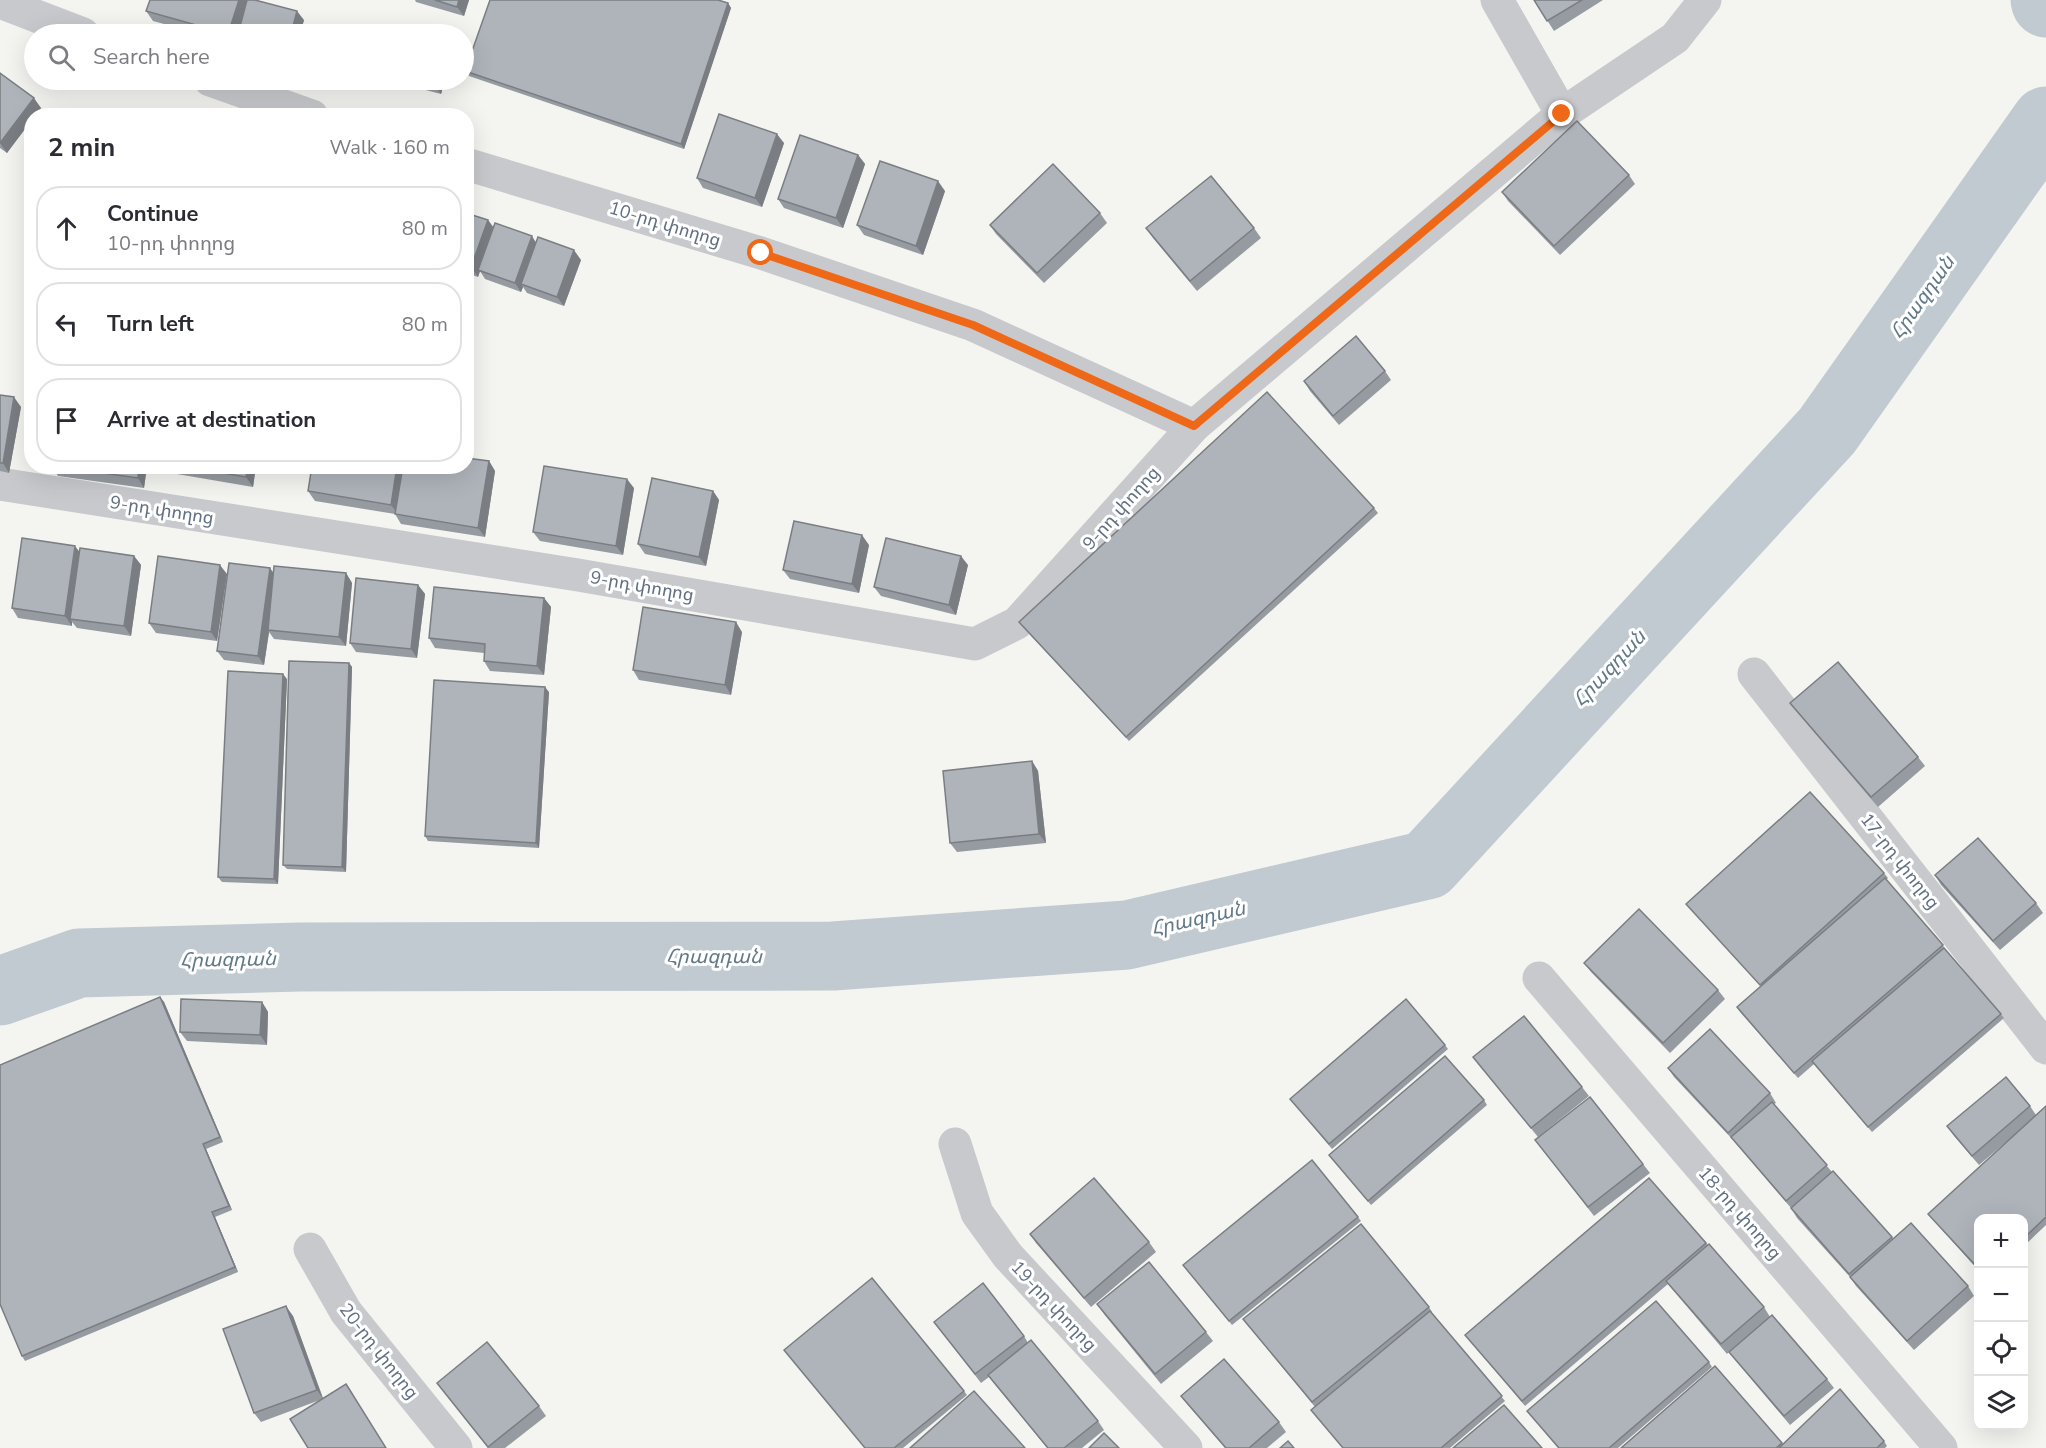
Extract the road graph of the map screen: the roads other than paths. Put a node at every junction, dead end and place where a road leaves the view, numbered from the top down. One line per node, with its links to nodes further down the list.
1 (1497, 0): 7 (street)
2 (1705, 0): 7 (street, 9-րդ փողոց)
3 (0, 2): 4 (street)
4 (57, 24)
5 (238, 90): 6 (street)
6 (289, 108)
7 (1562, 114): 9 (street, 9-րդ փողոց)
8 (474, 167): 9 (street, 10-րդ փողոց)
9 (1194, 426): 10 (street, 9-րդ փողոց)
10 (0, 484)
11 (1754, 674): 13 (street, 17-րդ փողոց)
12 (1539, 978): 18 (street, 18-րդ փողոց)
13 (2046, 1048)
14 (955, 1144): 17 (street, 19-րդ փողոց)
15 (310, 1249): 16 (street, 20-րդ փողոց)
16 (456, 1448)
17 (1186, 1448)
18 (1941, 1448)

